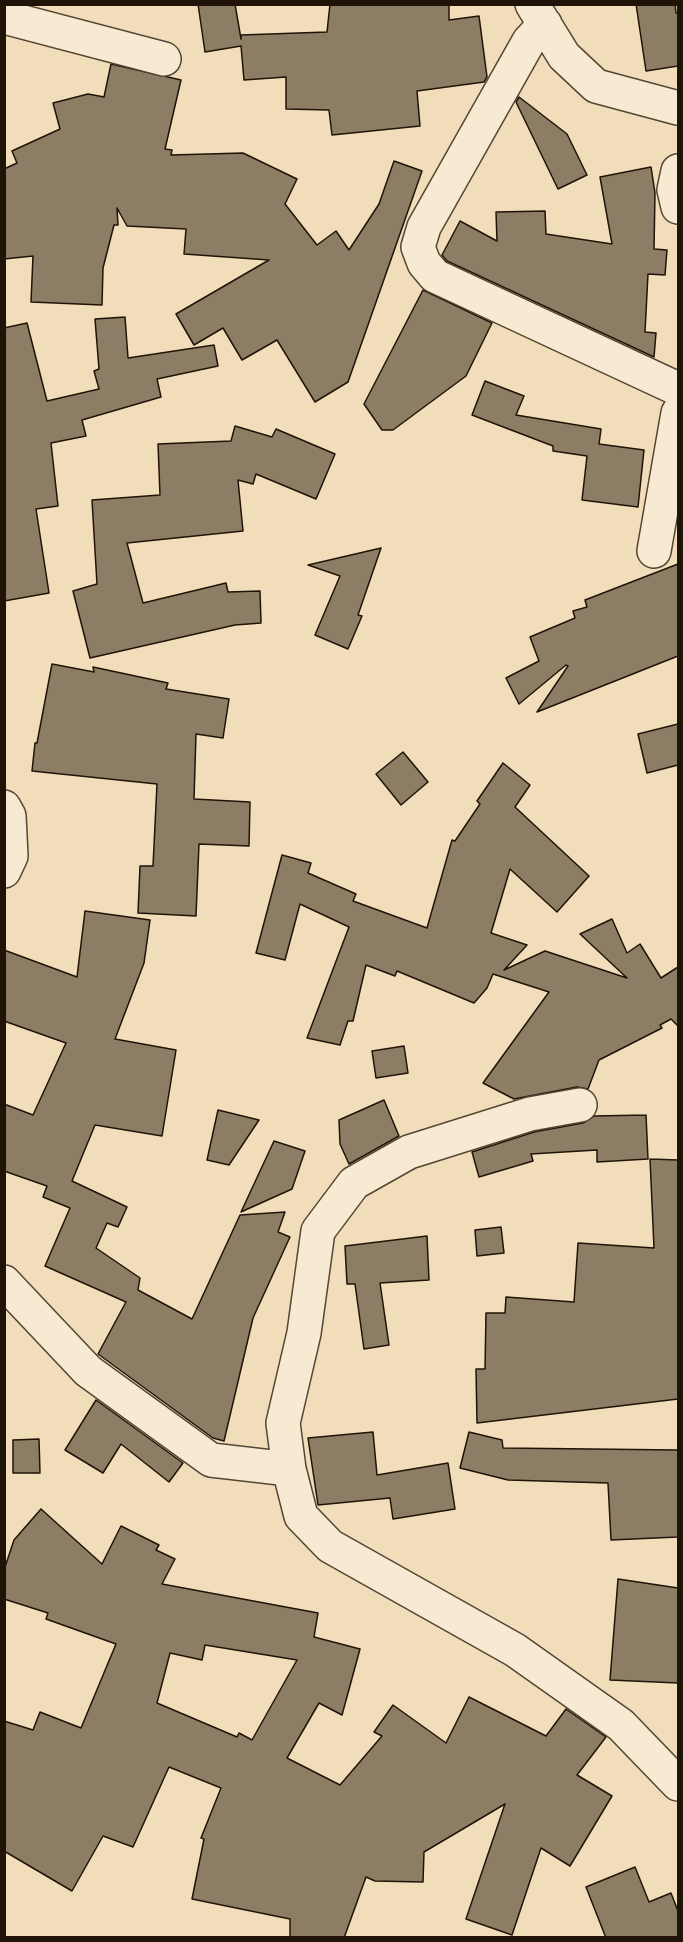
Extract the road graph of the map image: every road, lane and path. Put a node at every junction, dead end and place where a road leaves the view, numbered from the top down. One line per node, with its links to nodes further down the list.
1 (538, 14): 4 (street); 7 (street)
2 (4, 16): 3 (street)
3 (164, 59)
4 (678, 108)
5 (678, 171): 6 (street)
6 (678, 207)
7 (678, 390)
8 (678, 413): 9 (street)
9 (654, 550)
10 (4, 807): 11 (street)
11 (4, 871)
12 (580, 1105): 14 (street)
13 (4, 1282): 14 (street)
14 (289, 1470): 15 (street)
15 (678, 1784)

